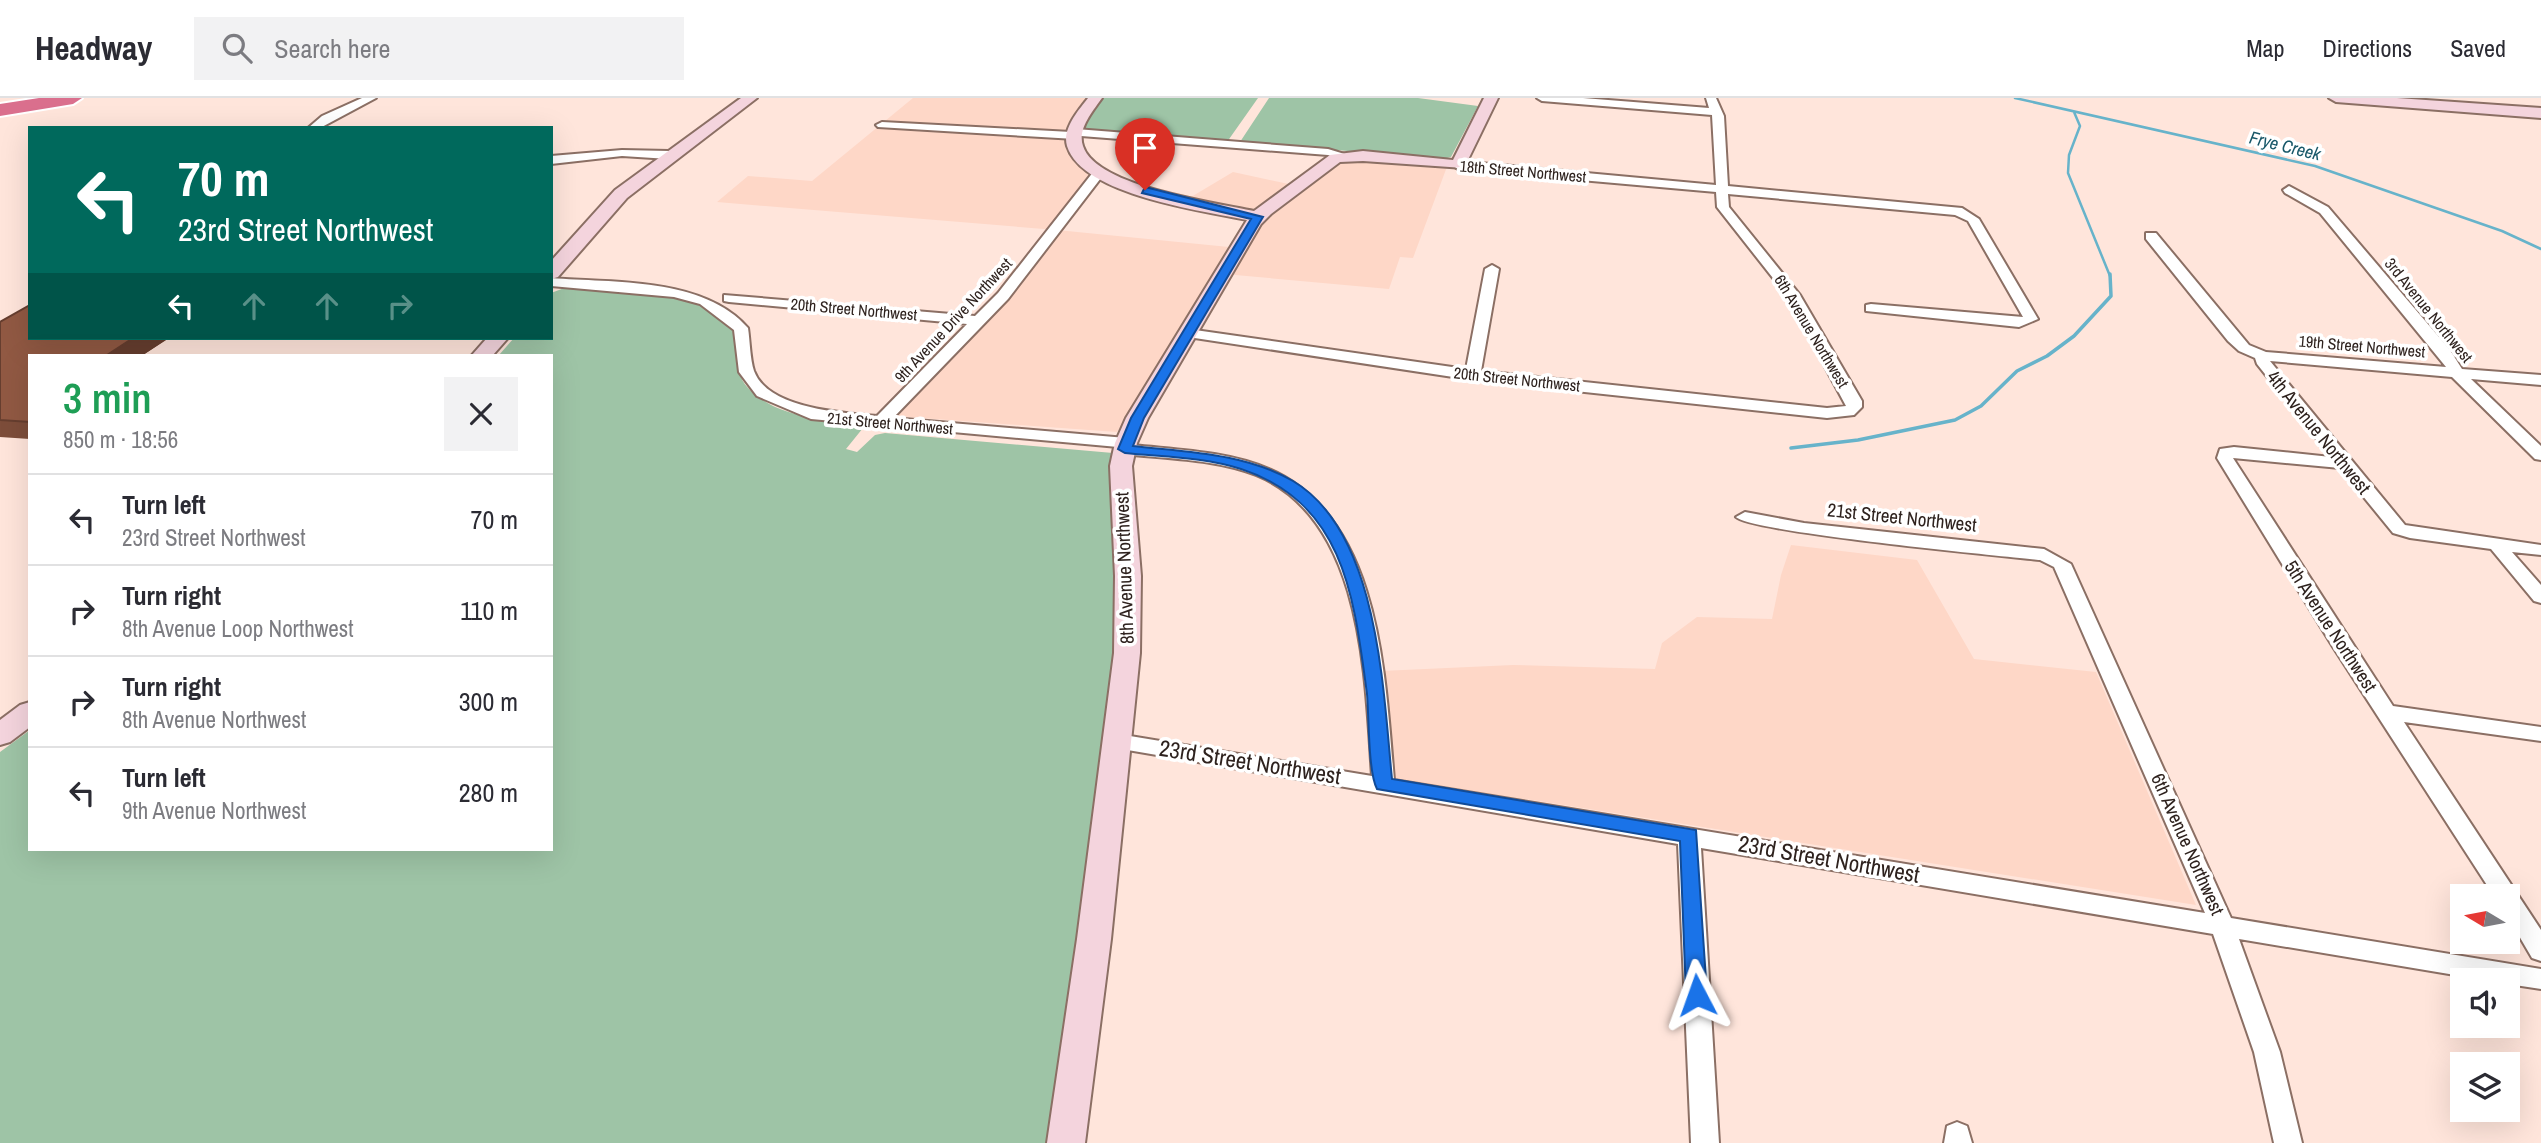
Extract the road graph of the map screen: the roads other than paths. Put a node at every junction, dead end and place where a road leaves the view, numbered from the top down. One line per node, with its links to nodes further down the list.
1 (30, 98): 11 (highway)
2 (73, 98): 12 (highway)
3 (371, 98): 17 (street)
4 (750, 98): 20 (street)
5 (1095, 98): 19 (street)
6 (1491, 98): 23 (street)
7 (1542, 98): 14 (street)
8 (1711, 98): 14 (street, 6th Avenue Northwest)
9 (2336, 98): 13 (street)
10 (2509, 98): 13 (main road)
11 (0, 103)
12 (0, 110)
13 (2523, 111): 15 (street); 18 (main road)
14 (1717, 112): 25 (street, 6th Avenue Northwest)
15 (2541, 113)
16 (882, 125): 19 (street, 18th Street Northwest)
17 (316, 126)
18 (2541, 129)
19 (1075, 134): 21 (street, 18th Street Northwest); 24 (street)
20 (669, 155): 22 (street); 30 (street)
21 (1345, 156): 23 (street, 18th Street Northwest); 27 (street, 8th Avenue Northwest)
22 (553, 160)
23 (1458, 165): 25 (street, 18th Street Northwest)
24 (1098, 174): 27 (street); 34 (street, 9th Avenue Drive Northwest)
25 (1720, 188): 33 (street, 18th Street Northwest); 42 (street, 6th Avenue Northwest)
26 (2289, 190): 39 (street, 3rd Avenue Northwest)
27 (1257, 217): 35 (street, 8th Avenue Northwest)
28 (2151, 236): 38 (street, 4th Avenue Northwest)
29 (1492, 269): 40 (street)
30 (553, 270)
31 (553, 282): 43 (street, 21st Street Northwest)
32 (729, 298): 34 (street, 20th Street Northwest)
33 (1871, 309)
34 (979, 321): 43 (street, 9th Avenue Drive Northwest)
35 (1188, 333): 40 (street, 20th Street Northwest); 44 (street, 8th Avenue Northwest)
36 (496, 340): 37 (street)
37 (483, 354)
38 (2263, 356): 39 (street, 19th Street Northwest); 46 (street, 4th Avenue Northwest)
39 (2457, 373): 41 (street, 19th Street Northwest); 45 (street, 3rd Avenue Northwest)
40 (1473, 375): 42 (street, 20th Street Northwest)
41 (2541, 380)
42 (1848, 412)
43 (880, 422): 44 (street, 21st Street Northwest)
44 (1125, 446): 56 (street, 8th Avenue Northwest); 57 (street, 21st Street Northwest)
45 (2541, 455)
46 (2344, 463): 48 (street, 4th Avenue Northwest); 53 (street, 5th Avenue Northwest)
47 (1745, 517): 50 (street, 21st Street Northwest)
48 (2496, 544): 49 (street); 51 (street)
49 (2541, 550)
50 (2054, 559): 61 (street, 6th Avenue Northwest)
51 (2541, 597)
52 (28, 713): 54 (street)
53 (2389, 713): 55 (street); 59 (street, 5th Avenue Northwest)
54 (0, 734)
55 (2541, 734)
56 (1118, 742): 57 (street, 23rd Street Northwest); 64 (street, 8th Avenue Northwest)
57 (1383, 784): 58 (street, 23rd Street Northwest)
58 (1689, 835): 61 (street, 23rd Street Northwest); 65 (street)
59 (2500, 884)
60 (2520, 916): 62 (street, 5th Avenue Northwest)
61 (2225, 926): 63 (street, 23rd Street Northwest); 66 (street, 6th Avenue Northwest)
62 (2541, 951)
63 (2541, 979)
64 (1066, 1143)
65 (1705, 1143)
66 (2288, 1143)

